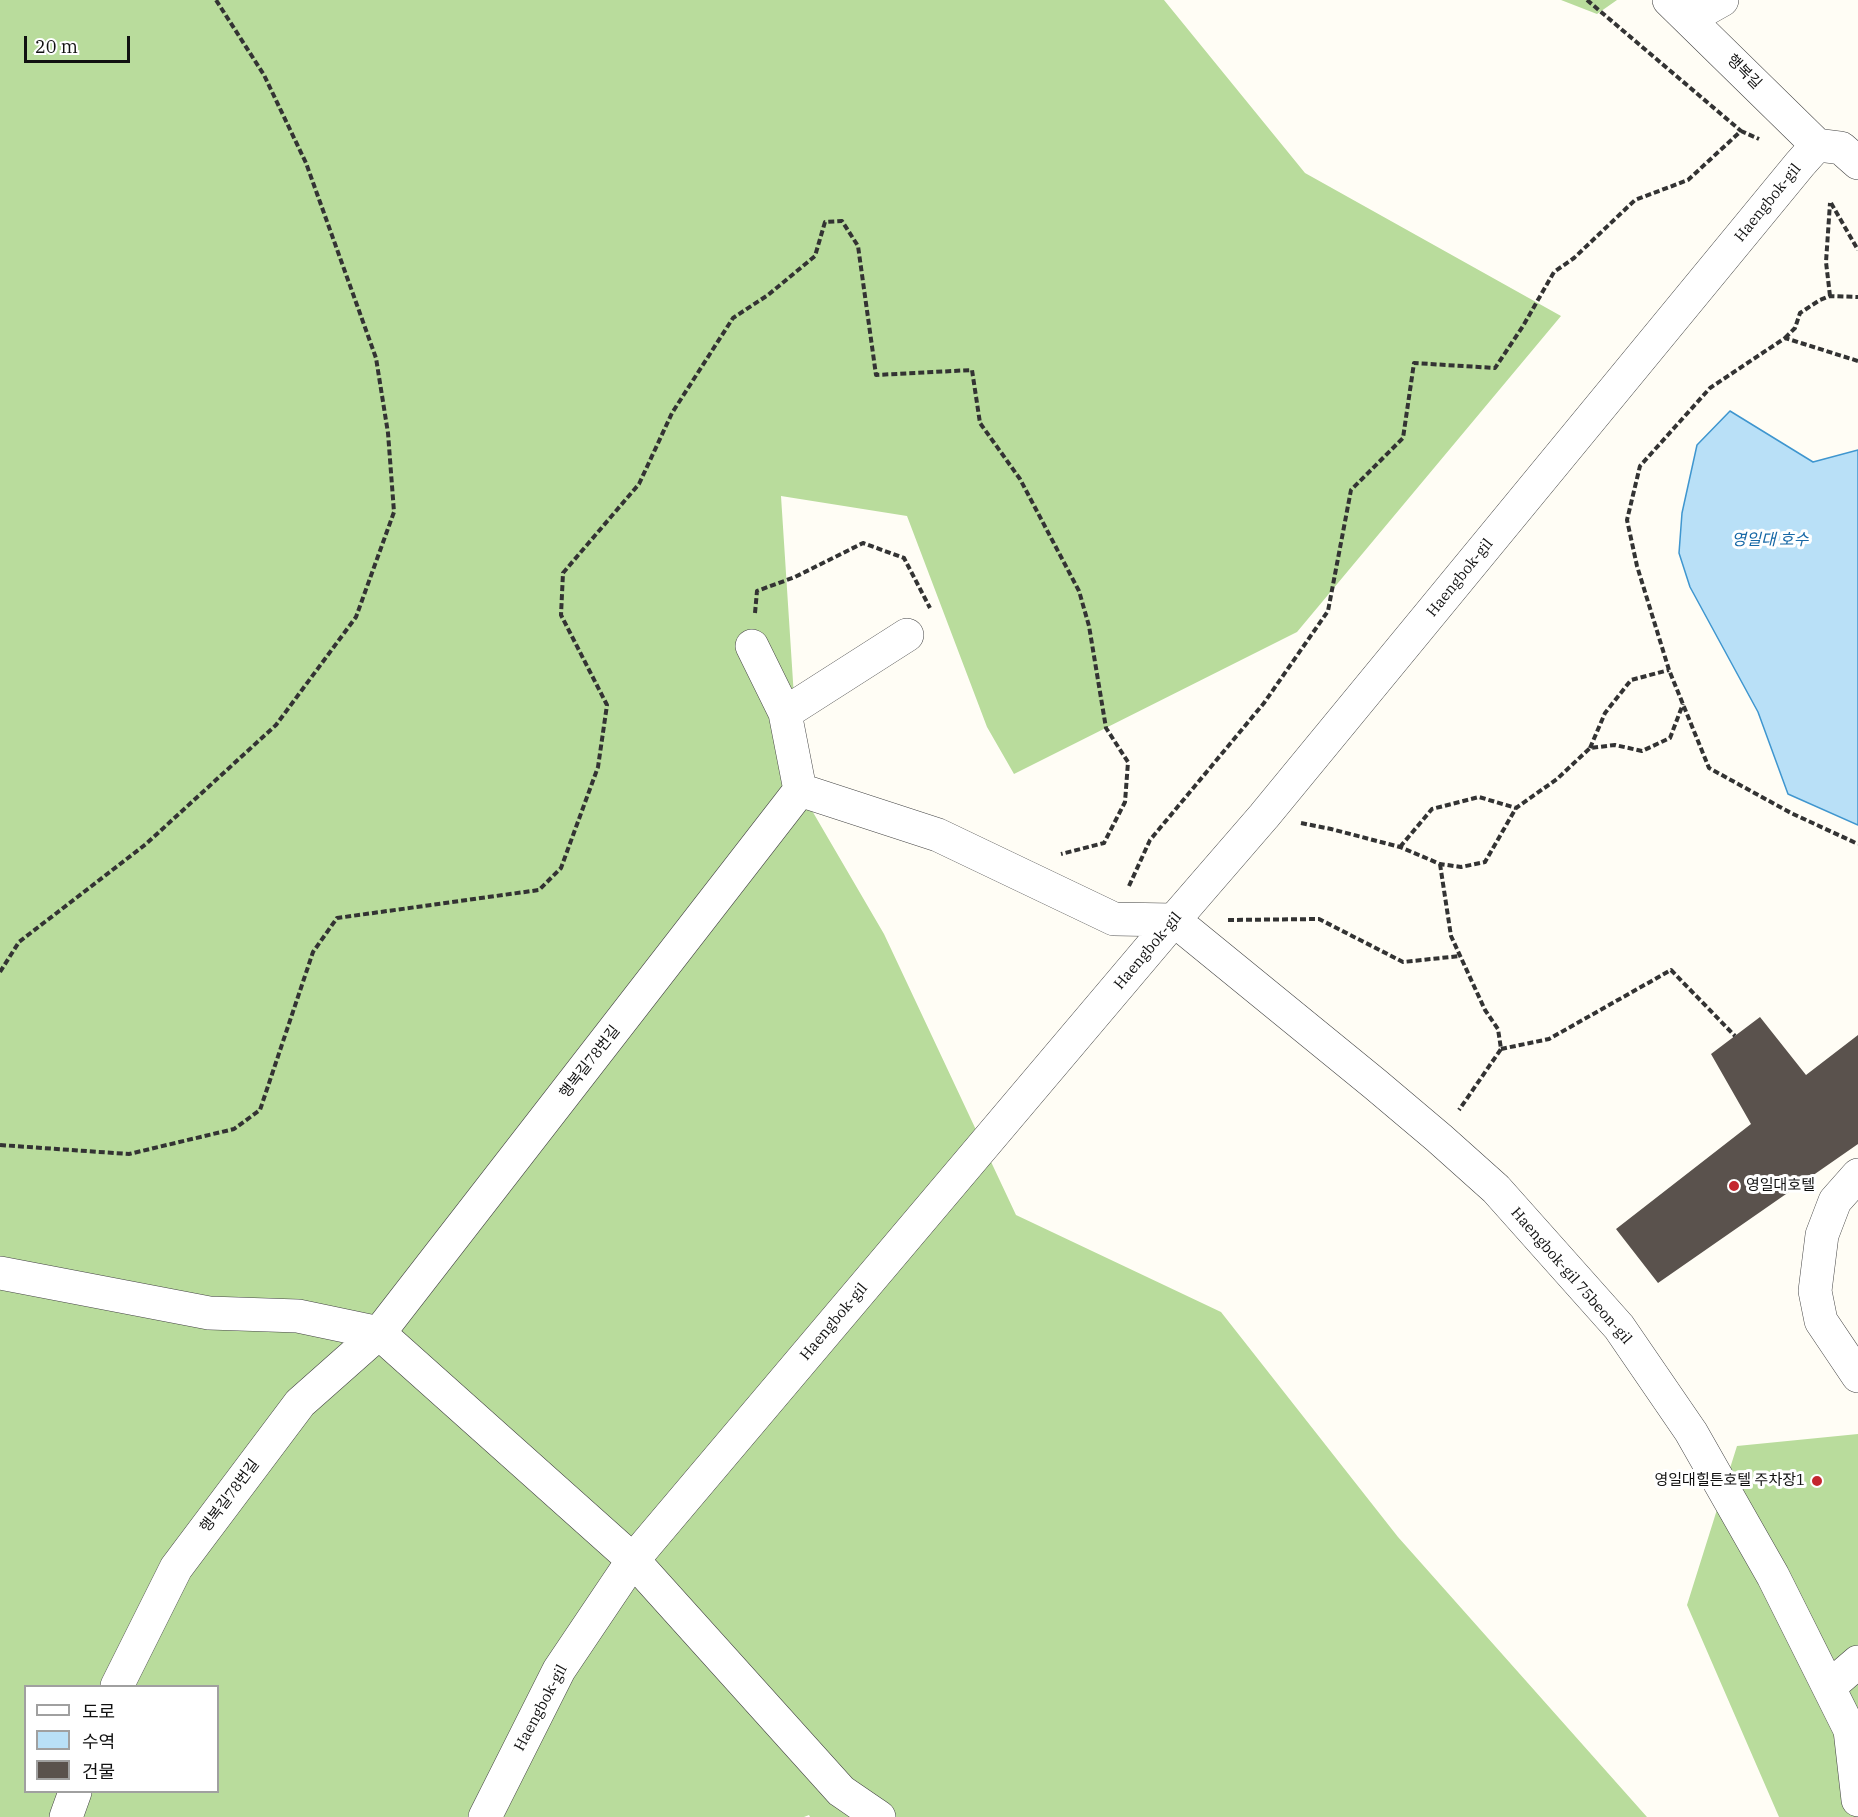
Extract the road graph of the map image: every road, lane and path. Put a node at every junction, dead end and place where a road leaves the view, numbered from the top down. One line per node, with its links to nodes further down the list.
1 (216, 0): 29 (path)
2 (1587, 0): 5 (path)
3 (1722, 0): 4 (street)
4 (1680, 9): 7 (street, 행복길)
5 (1741, 131): 6 (path); 26 (path)
6 (1767, 143)
7 (1843, 151): 21 (street, Haengbok-gil)
8 (1858, 250): 9 (path)
9 (1830, 296): 10 (path); 11 (path)
10 (1858, 297)
11 (1785, 338): 12 (path); 15 (path)
12 (1858, 361)
13 (907, 635): 14 (path); 17 (street)
14 (752, 646): 17 (street)
15 (1669, 670): 16 (path); 18 (path)
16 (1683, 704): 18 (path); 22 (path)
17 (785, 713): 19 (street)
18 (1590, 748): 20 (path)
19 (800, 790): 25 (street); 36 (street, 행복길78번길)
20 (1516, 808): 23 (path); 24 (path)
21 (1264, 816): 23 (path); 27 (street, Haengbok-gil)
22 (1858, 844)
23 (1400, 847): 24 (path)
24 (1440, 864): 28 (path)
25 (1008, 868): 26 (street); 33 (path)
26 (1114, 919): 27 (street)
27 (1174, 920): 28 (path); 32 (street, Haengbok-gil 75beon-gil); 38 (street, Haengbok-gil)
28 (1460, 956): 31 (path)
29 (0, 972)
30 (1735, 1036): 31 (path)
31 (1501, 1049): 32 (path)
32 (1439, 1138): 41 (street, Haengbok-gil 75beon-gil)
33 (0, 1145)
34 (1858, 1175): 37 (street)
35 (0, 1273): 36 (street)
36 (379, 1333): 38 (street); 40 (street, 행복길78번길)
37 (1858, 1376)
38 (633, 1560): 45 (street, Haengbok-gil); 46 (street)
39 (1858, 1662): 41 (street)
40 (118, 1685)
41 (1829, 1688): 43 (street, Haengbok-gil 75beon-gil)
42 (74, 1793): 44 (street)
43 (1858, 1800)
44 (66, 1817)
45 (485, 1817)
46 (879, 1817)

